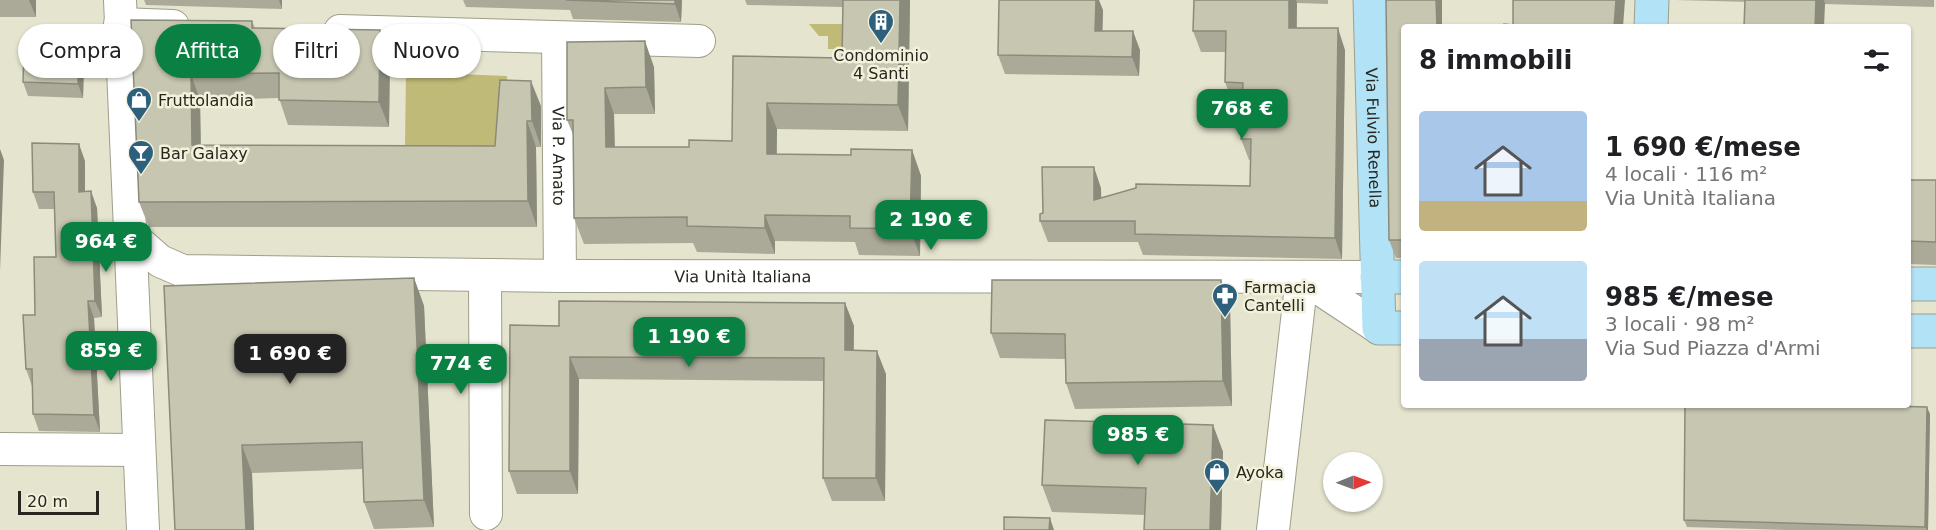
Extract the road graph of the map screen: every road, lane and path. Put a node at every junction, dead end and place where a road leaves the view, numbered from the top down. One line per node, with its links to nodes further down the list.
1 (1370, 0): 14 (main road, Via Fulvio Renella)
2 (1652, 0): 5 (main road)
3 (120, 12): 4 (street); 9 (street)
4 (186, 24)
5 (1650, 24)
6 (360, 32): 7 (street)
7 (558, 38): 8 (street); 12 (street, Via P. Amato)
8 (699, 40)
9 (129, 234): 10 (street, Via Unità Italiana); 17 (street)
10 (183, 271): 11 (street, Via Unità Italiana); 17 (street)
11 (485, 276): 12 (street, Via Unità Italiana); 23 (street)
12 (560, 276): 13 (street, Via Unità Italiana)
13 (1302, 277): 14 (street, Via Unità Italiana); 18 (street); 25 (street)
14 (1390, 277): 18 (main road)
15 (1911, 284): 16 (main road)
16 (1936, 284)
17 (132, 311): 22 (street)
18 (1392, 328)
19 (1911, 331): 20 (main road)
20 (1936, 332)
21 (0, 449): 22 (street)
22 (139, 450): 24 (street)
23 (486, 514)
24 (143, 530)
25 (1273, 530)

